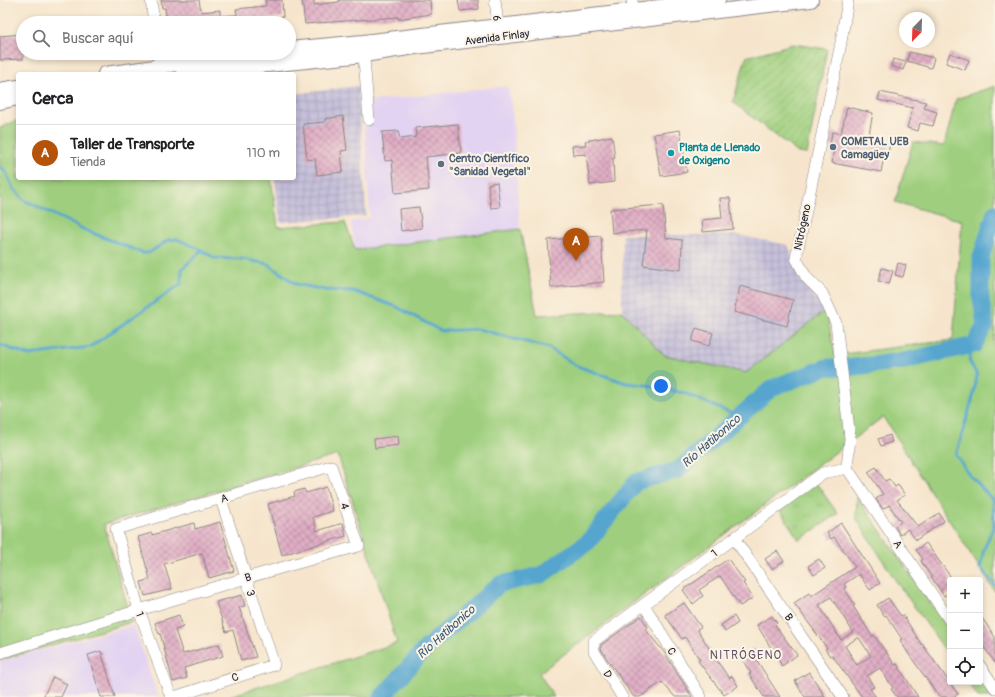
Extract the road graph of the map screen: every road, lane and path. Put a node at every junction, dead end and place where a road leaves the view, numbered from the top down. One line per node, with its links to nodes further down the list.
1 (151, 0): 8 (street)
2 (495, 0): 9 (street, 9)
3 (718, 0): 7 (main road, Avenida Finlay)
4 (811, 0): 6 (main road, Avenida Finlay)
5 (848, 0): 24 (street, Nitrógeno)
6 (766, 3): 7 (main road, Avenida Finlay)
7 (633, 10): 9 (main road, Avenida Finlay)
8 (153, 16)
9 (499, 31): 10 (main road, Avenida Finlay)
10 (363, 48): 11 (main road, Avenida Finlay); 12 (main road, Avenida Finlay); 22 (street)
11 (296, 49)
12 (296, 58)
13 (195, 60): 15 (main road)
14 (280, 60): 17 (main road, Avenida Finlay)
15 (160, 64): 16 (main road)
16 (116, 72)
17 (197, 72)
18 (16, 87): 19 (main road)
19 (0, 90)
20 (16, 98): 21 (main road)
21 (0, 102)
22 (368, 120)
23 (331, 466): 25 (street, A); 28 (street, 4)
24 (847, 468): 27 (street, 1); 32 (street, A)
25 (221, 499): 26 (street, A); 29 (street, 3)
26 (116, 529): 31 (street, 1)
27 (734, 538): 30 (street, 1); 42 (street, B)
28 (358, 546): 29 (street, B)
29 (245, 577): 31 (street, B); 35 (street, 3)
30 (644, 605): 33 (street, 1); 41 (street, C)
31 (139, 610): 34 (street, B); 38 (street, 1)
32 (947, 617)
33 (594, 651): 40 (street, D)
34 (0, 652)
35 (274, 665): 39 (street, C)
36 (983, 670): 37 (street)
37 (995, 688)
38 (171, 697)
39 (174, 697)
40 (622, 697)
41 (701, 697)
42 (843, 697)

